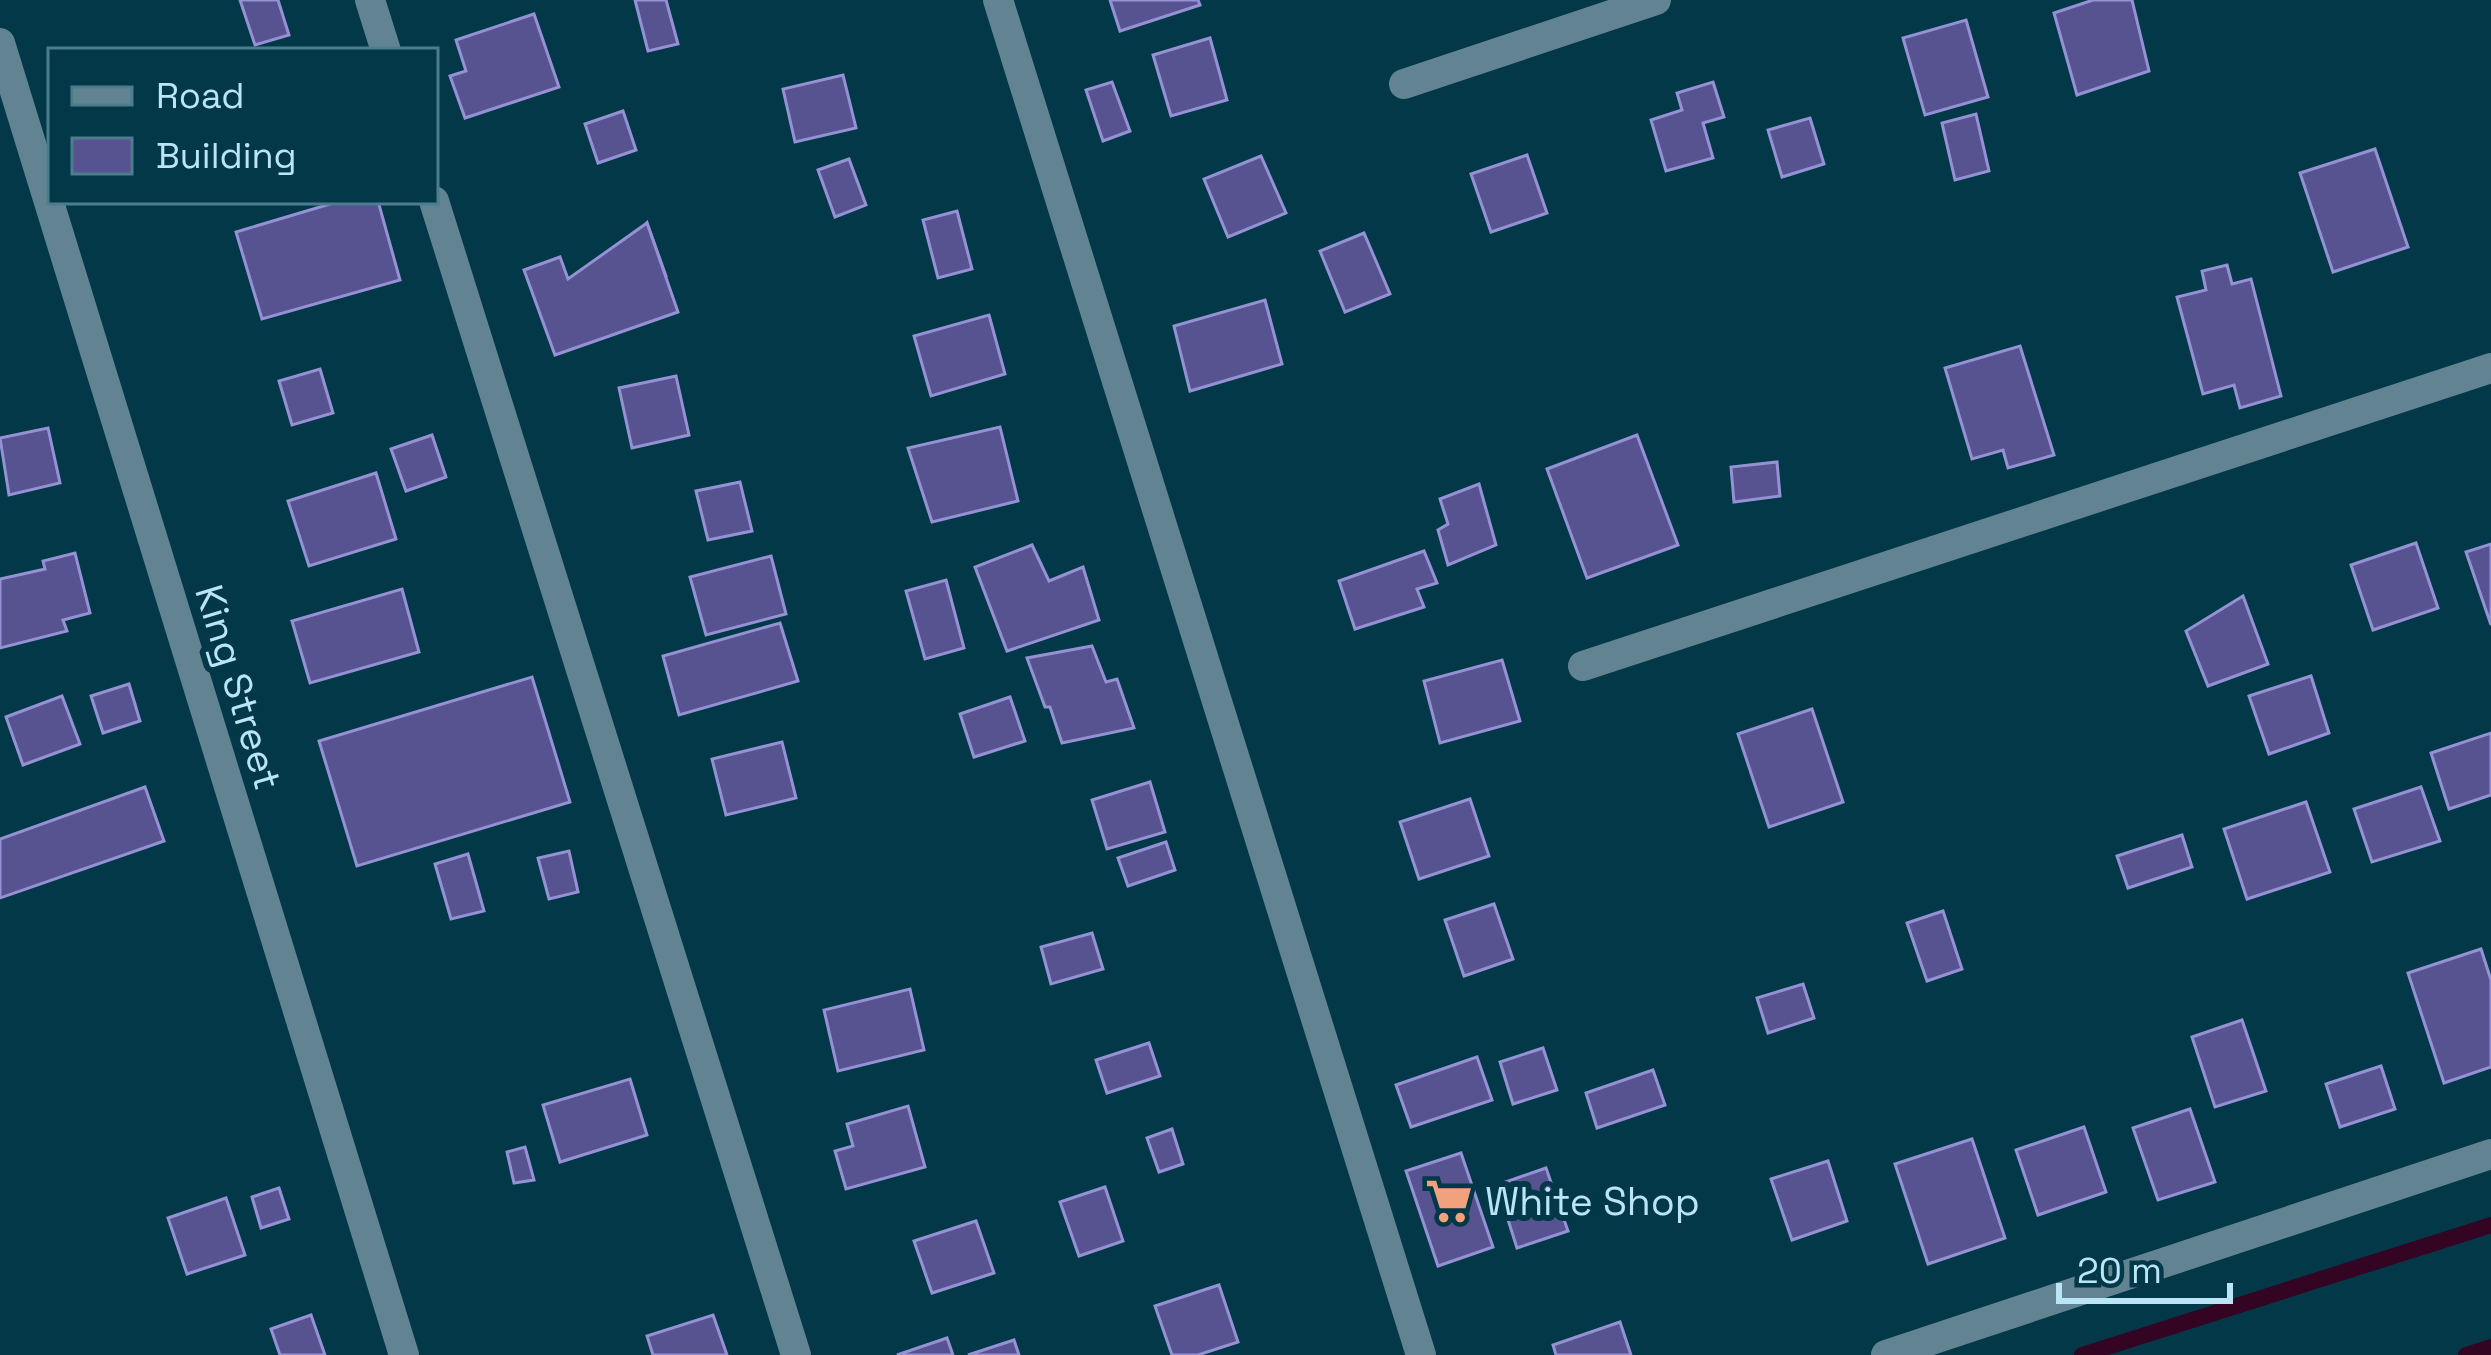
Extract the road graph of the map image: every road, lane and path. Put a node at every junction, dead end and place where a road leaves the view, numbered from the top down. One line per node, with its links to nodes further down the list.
1 (370, 0): 5 (street)
2 (998, 0): 15 (street)
3 (1656, 0): 6 (street)
4 (0, 43): 7 (street, King Street)
5 (385, 48)
6 (1404, 84)
7 (48, 199)
8 (50, 204): 13 (street, King Street)
9 (435, 204): 14 (street)
10 (2491, 368): 11 (street)
11 (1583, 666)
12 (2491, 1154): 16 (street)
13 (404, 1355)
14 (796, 1355)
15 (1421, 1355)
16 (1886, 1355)

